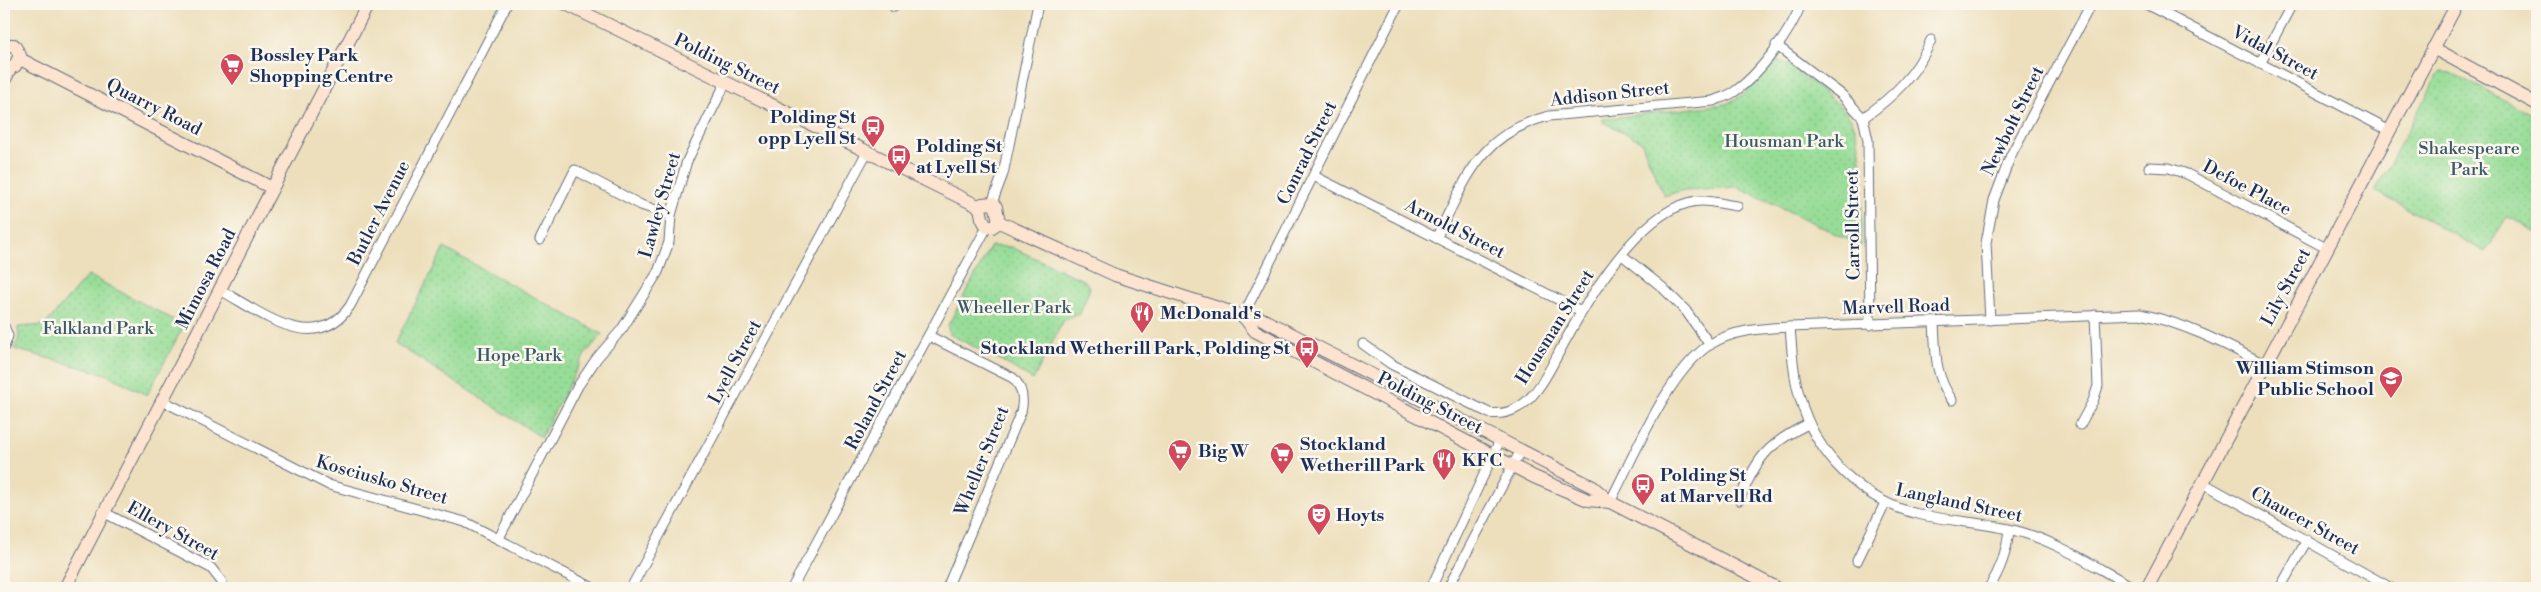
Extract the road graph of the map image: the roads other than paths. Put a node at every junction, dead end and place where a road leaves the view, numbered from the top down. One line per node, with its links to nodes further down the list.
1 (368, 4): 25 (main road, Mimosa Road)
2 (506, 4): 34 (street, Butler Avenue)
3 (566, 4): 18 (main road, Polding Street)
4 (1038, 4): 26 (street)
5 (1399, 4): 24 (street, Conrad Street)
6 (1801, 4): 13 (street, Addison Street)
7 (2091, 4): 38 (street, Newbolt Street)
8 (2146, 4): 16 (street, Vidal Street)
9 (2292, 4): 16 (street)
10 (2456, 4): 14 (main road, Lily Street)
11 (1931, 40): 20 (street)
12 (4, 45): 15 (main road, Quarry Road)
13 (1776, 46): 20 (street); 30 (street, Addison Street)
14 (2433, 48): 19 (main road); 21 (main road, Lily Street)
15 (12, 64): 17 (main road); 25 (main road, Quarry Road)
16 (2260, 64): 21 (street, Vidal Street)
17 (4, 81)
18 (725, 84): 22 (main road, Polding Street); 28 (street, Lawley Street)
19 (2537, 104)
20 (1863, 118): 40 (street, Carroll Street)
21 (2388, 130): 32 (main road, Lily Street)
22 (867, 152): 26 (main road, Polding Street); 72 (street, Lyell Street)
23 (2149, 167): 32 (street, Defoe Place)
24 (1314, 176): 30 (street, Arnold Street); 37 (street, Conrad Street)
25 (272, 188): 34 (main road, Mimosa Road)
26 (986, 205): 29 (main road)
27 (1737, 206): 33 (street, Housman Street)
28 (671, 215): 31 (street); 62 (street, Lawley Street)
29 (993, 224): 37 (main road, Polding Street); 43 (street, Roland Street)
30 (1436, 238): 35 (street, Arnold Street)
31 (540, 240)
32 (2326, 248): 47 (main road, Lily Street)
33 (1622, 256): 35 (street, Housman Street); 45 (street)
34 (220, 290): 49 (main road, Mimosa Road)
35 (1581, 311): 44 (street, Housman Street)
36 (2095, 315): 38 (street, Marvell Road); 47 (street, Marvell Road); 51 (street)
37 (1244, 316): 52 (main road, Polding Street); 54 (main road, Polding Street)
38 (1990, 320): 39 (street, Marvell Road)
39 (1934, 323): 40 (street, Marvell Road); 48 (street)
40 (1870, 325): 42 (street, Marvell Road)
41 (4, 326): 46 (street)
42 (1790, 327): 45 (street, Marvell Road); 50 (street, Langland Street)
43 (929, 336): 73 (street, Roland Street); 74 (street, Wheller Street)
44 (1363, 344)
45 (1710, 345): 58 (street, Marvell Road)
46 (4, 347)
47 (2264, 364): 56 (main road, Lily Street)
48 (1952, 400)
49 (163, 401): 60 (main road, Mimosa Road); 62 (street, Kosciusko Street)
50 (1808, 424): 57 (street); 59 (street, Langland Street)
51 (2080, 425)
52 (1500, 440): 53 (main road, Polding Street); 54 (street)
53 (1521, 450): 55 (street); 58 (main road, Polding Street)
54 (1493, 456): 55 (main road, Polding Street); 66 (street)
55 (1513, 466): 58 (main road, Polding Street); 68 (street)
56 (2203, 483): 63 (street, Chaucer Street); 79 (main road, Lily Street)
57 (1739, 500)
58 (1610, 502): 76 (main road, Polding Street)
59 (1884, 503): 61 (street, Langland Street); 64 (street)
60 (106, 513): 65 (main road, Mimosa Road); 67 (street, Ellery Street)
61 (2009, 530): 77 (street); 78 (street, Langland Street)
62 (499, 538): 71 (street, Kosciusko Street)
63 (2307, 540): 80 (street); 81 (street, Chaucer Street)
64 (1857, 561)
65 (74, 570): 69 (main road, Mimosa Road); 70 (main road, Mimosa Road)
66 (1438, 576): 68 (street); 75 (street)
67 (222, 582)
68 (1450, 585)
69 (65, 588)
70 (72, 588)
71 (593, 588)
72 (631, 588)
73 (792, 588)
74 (947, 588)
75 (1431, 588)
76 (1777, 588)
77 (1989, 588)
78 (2135, 588)
79 (2147, 588)
80 (2280, 588)
81 (2391, 588)

